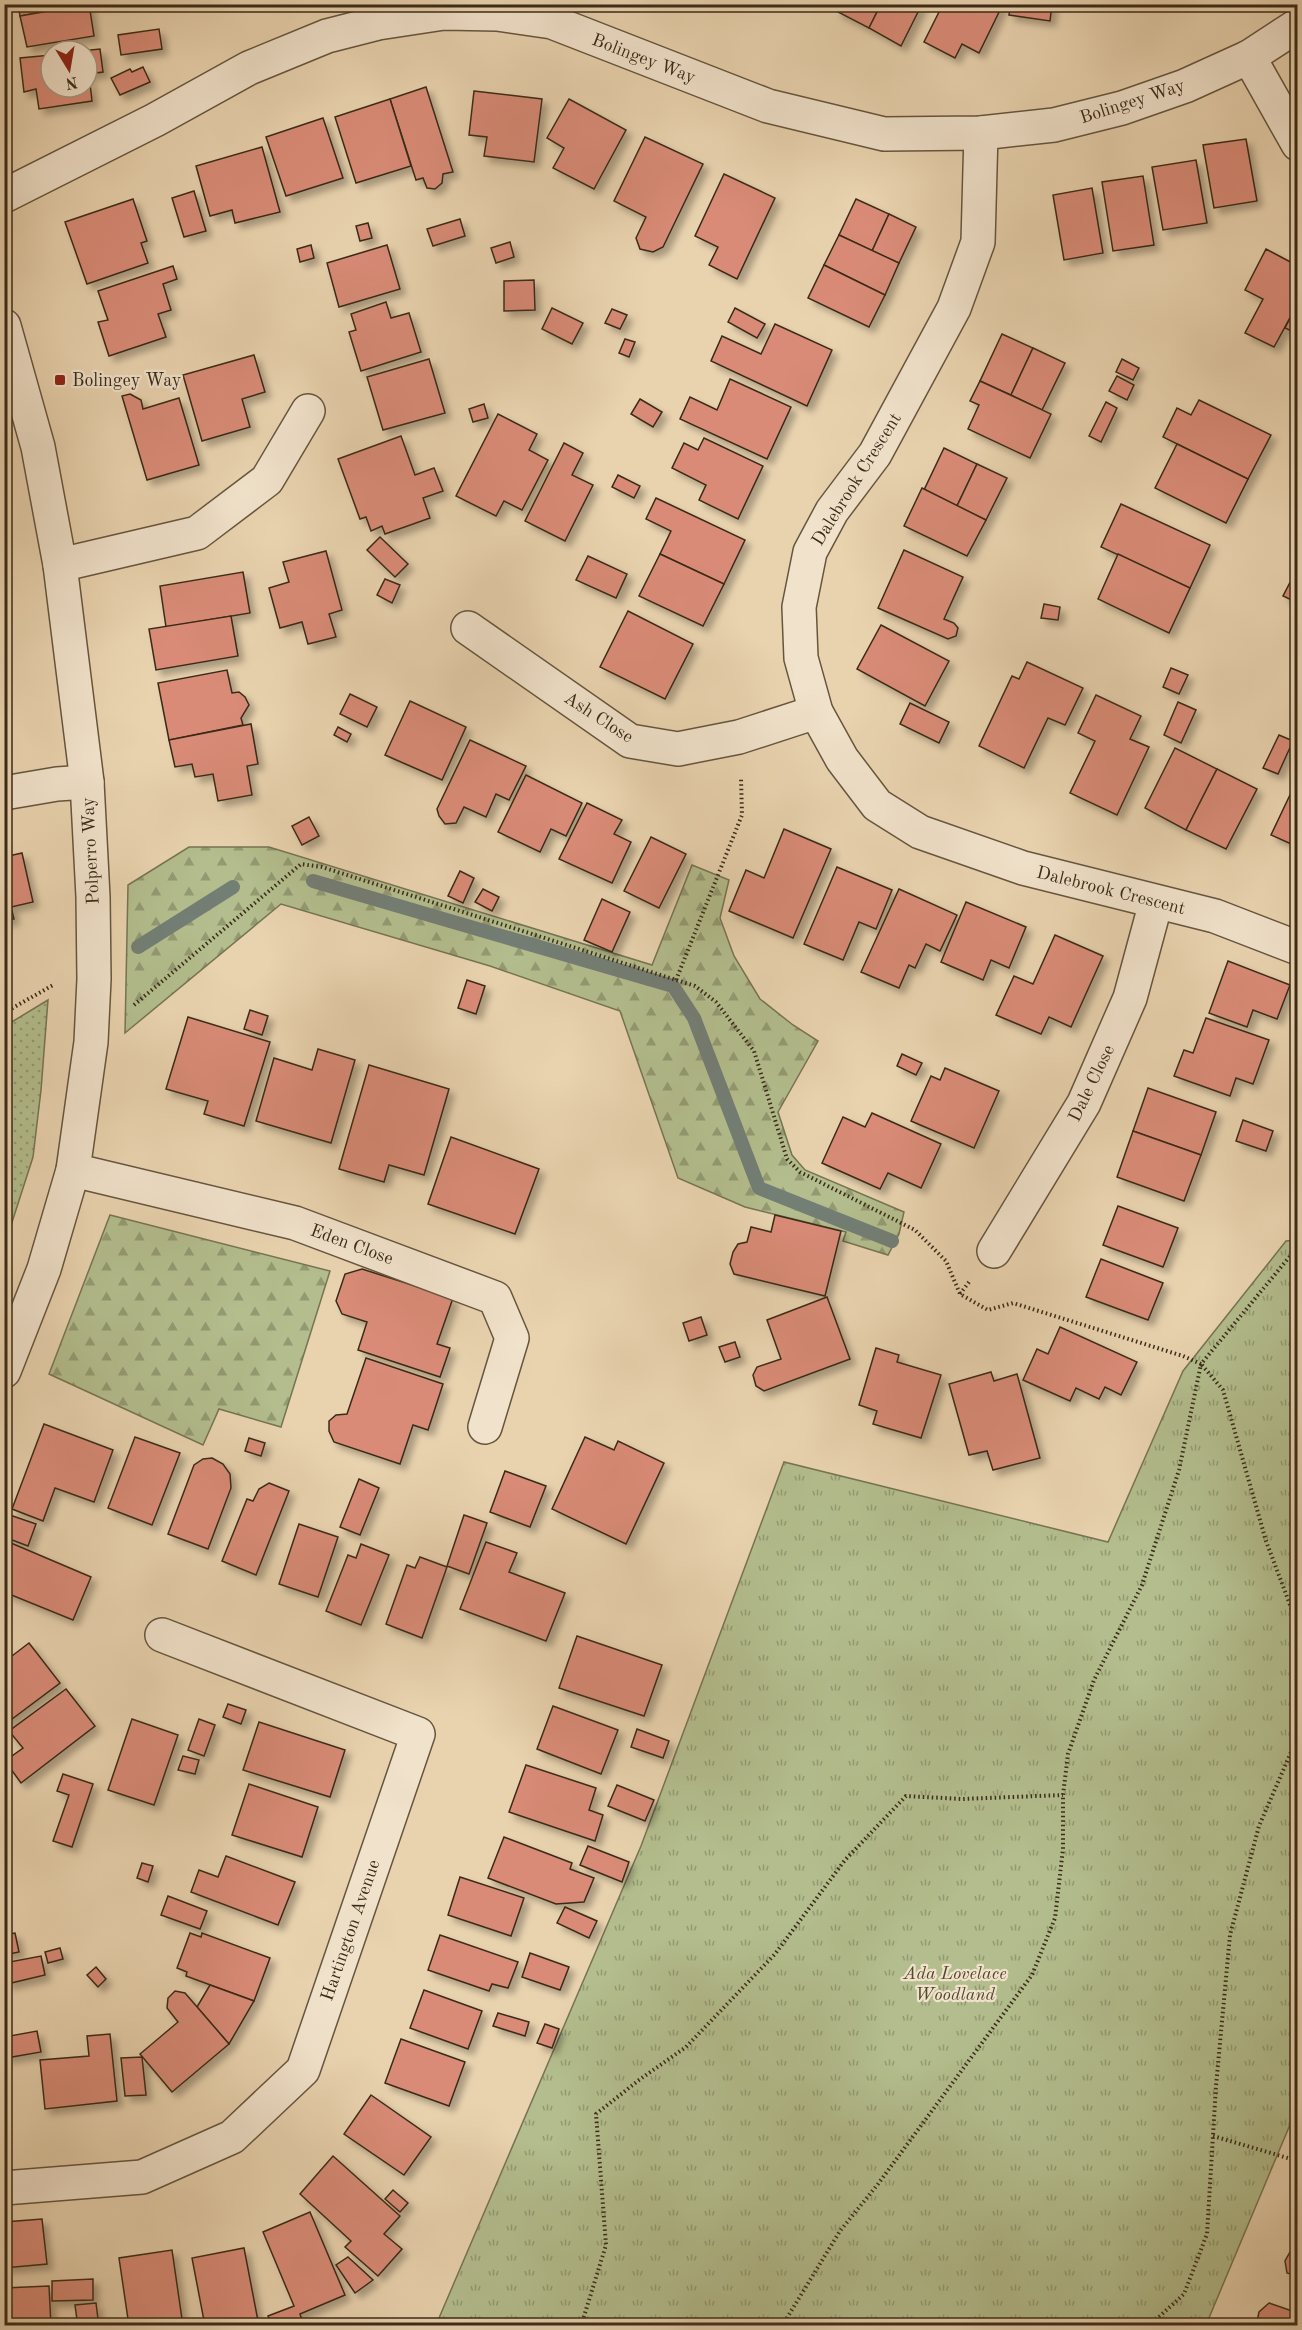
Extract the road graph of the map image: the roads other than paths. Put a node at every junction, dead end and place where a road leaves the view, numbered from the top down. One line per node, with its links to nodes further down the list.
1 (377, 14): 4 (street, Bolingey Way); 6 (street, Bolingey Way)
2 (1298, 25): 3 (street, Bolingey Way)
3 (1249, 57): 4 (street, Bolingey Way); 5 (street)
4 (981, 133): 11 (street, Dalebrook Crescent)
5 (1298, 144)
6 (4, 196)
7 (4, 326): 9 (street, Polperro Way)
8 (308, 411): 9 (street)
9 (60, 565): 12 (street, Polperro Way)
10 (468, 628): 11 (street, Ash Close)
11 (816, 712): 14 (street, Dalebrook Crescent)
12 (87, 783): 13 (street); 16 (street, Polperro Way)
13 (4, 794)
14 (1156, 902): 15 (street, Dalebrook Crescent); 17 (street, Dale Close)
15 (1298, 948)
16 (72, 1170): 18 (street, Polperro Way); 19 (street, Eden Close)
17 (994, 1251)
18 (4, 1371)
19 (485, 1427)
20 (162, 1635): 21 (street, Hartington Avenue)
21 (4, 2188)

